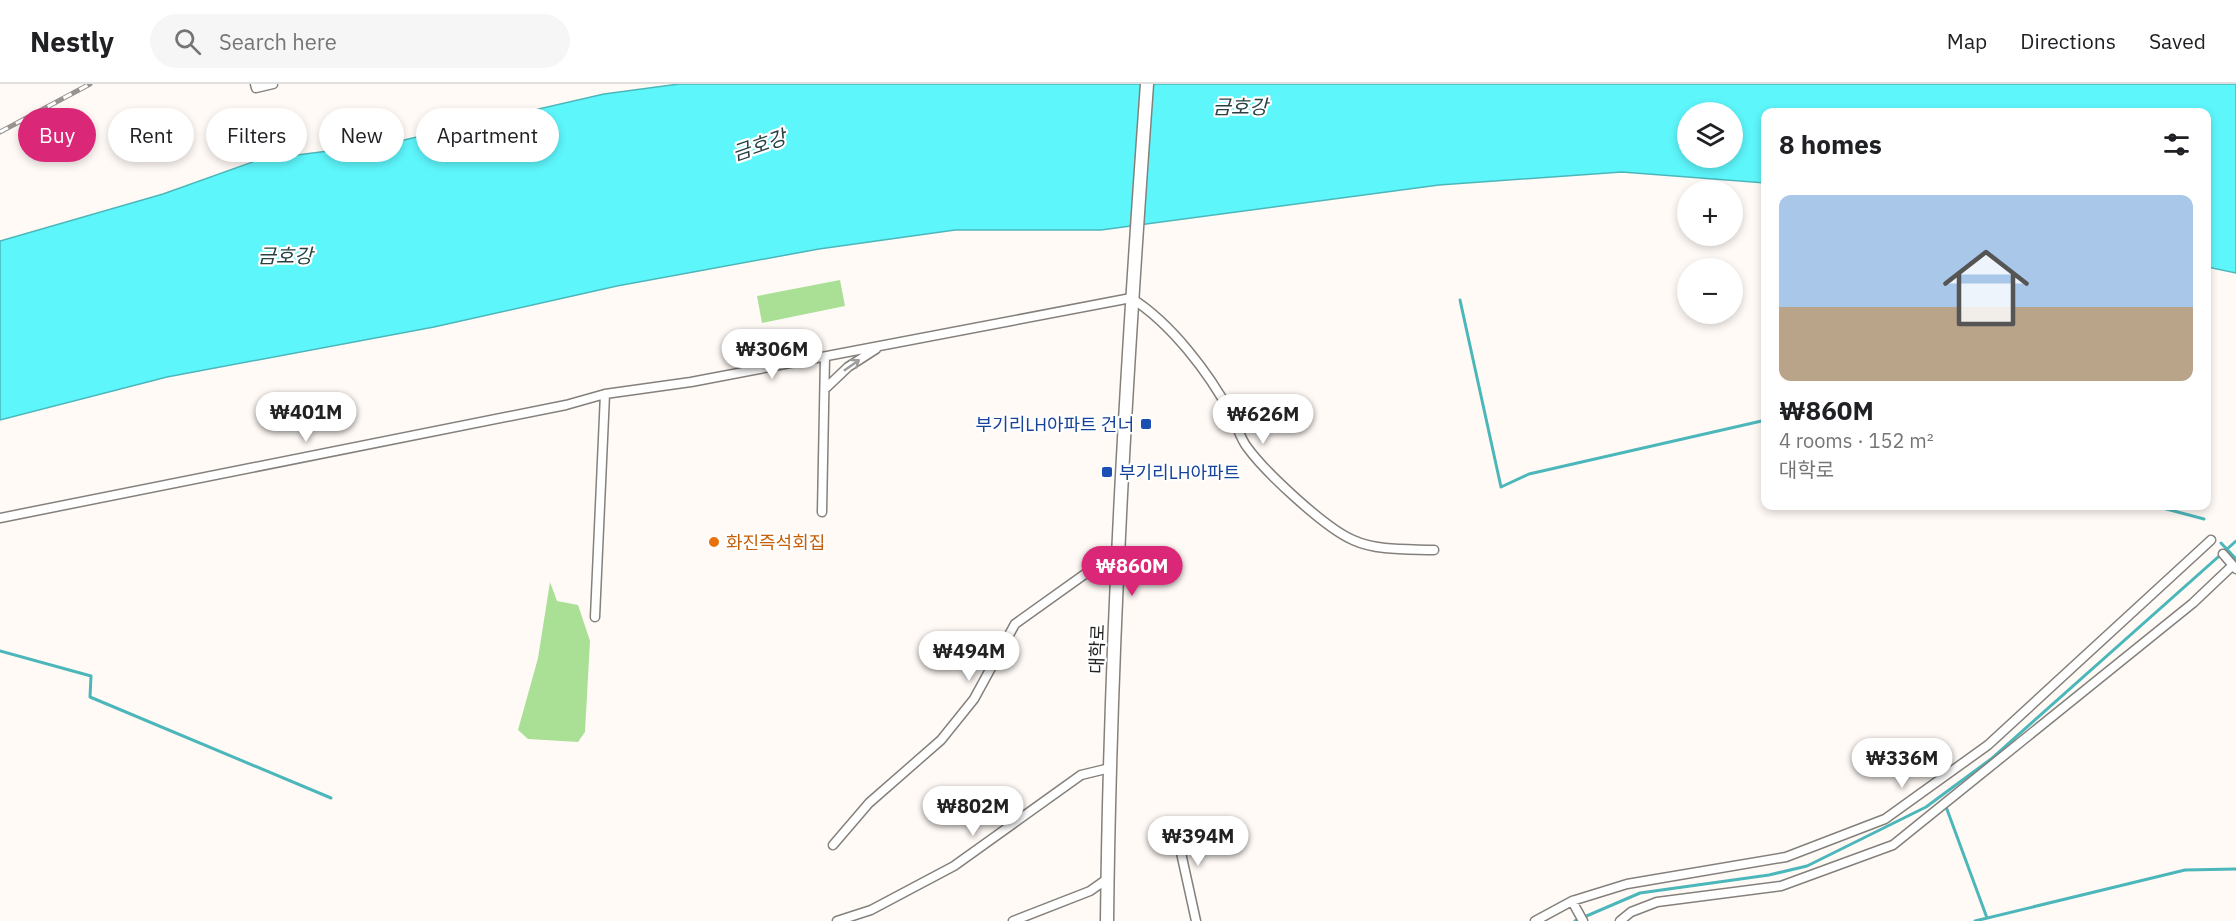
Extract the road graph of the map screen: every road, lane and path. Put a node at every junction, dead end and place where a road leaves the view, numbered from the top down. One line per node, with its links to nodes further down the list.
1 (255, 84): 2 (street)
2 (273, 84)
3 (1147, 84): 4 (main road, 대학로)
4 (1131, 298): 5 (street); 12 (street); 15 (main road, 대학로)
5 (881, 346): 6 (street); 7 (street, one-way to 5)
6 (825, 357): 7 (street); 8 (street)
7 (827, 387): 9 (street)
8 (605, 394): 10 (street); 16 (street)
9 (822, 512)
10 (0, 518)
11 (2211, 540): 21 (street)
12 (1434, 550)
13 (2223, 554): 14 (street)
14 (2234, 568): 28 (street)
15 (1118, 569): 17 (main road, 대학로); 19 (street)
16 (595, 617)
17 (1110, 768): 20 (main road, 대학로); 23 (street)
18 (1170, 824): 26 (street)
19 (833, 845)
20 (1107, 879): 24 (street); 25 (main road, 대학로)
21 (1572, 901): 22 (street); 27 (street)
22 (1582, 920)
23 (837, 921)
24 (1013, 921)
25 (1107, 921)
26 (1196, 921)
27 (1535, 921)
28 (1620, 921)

